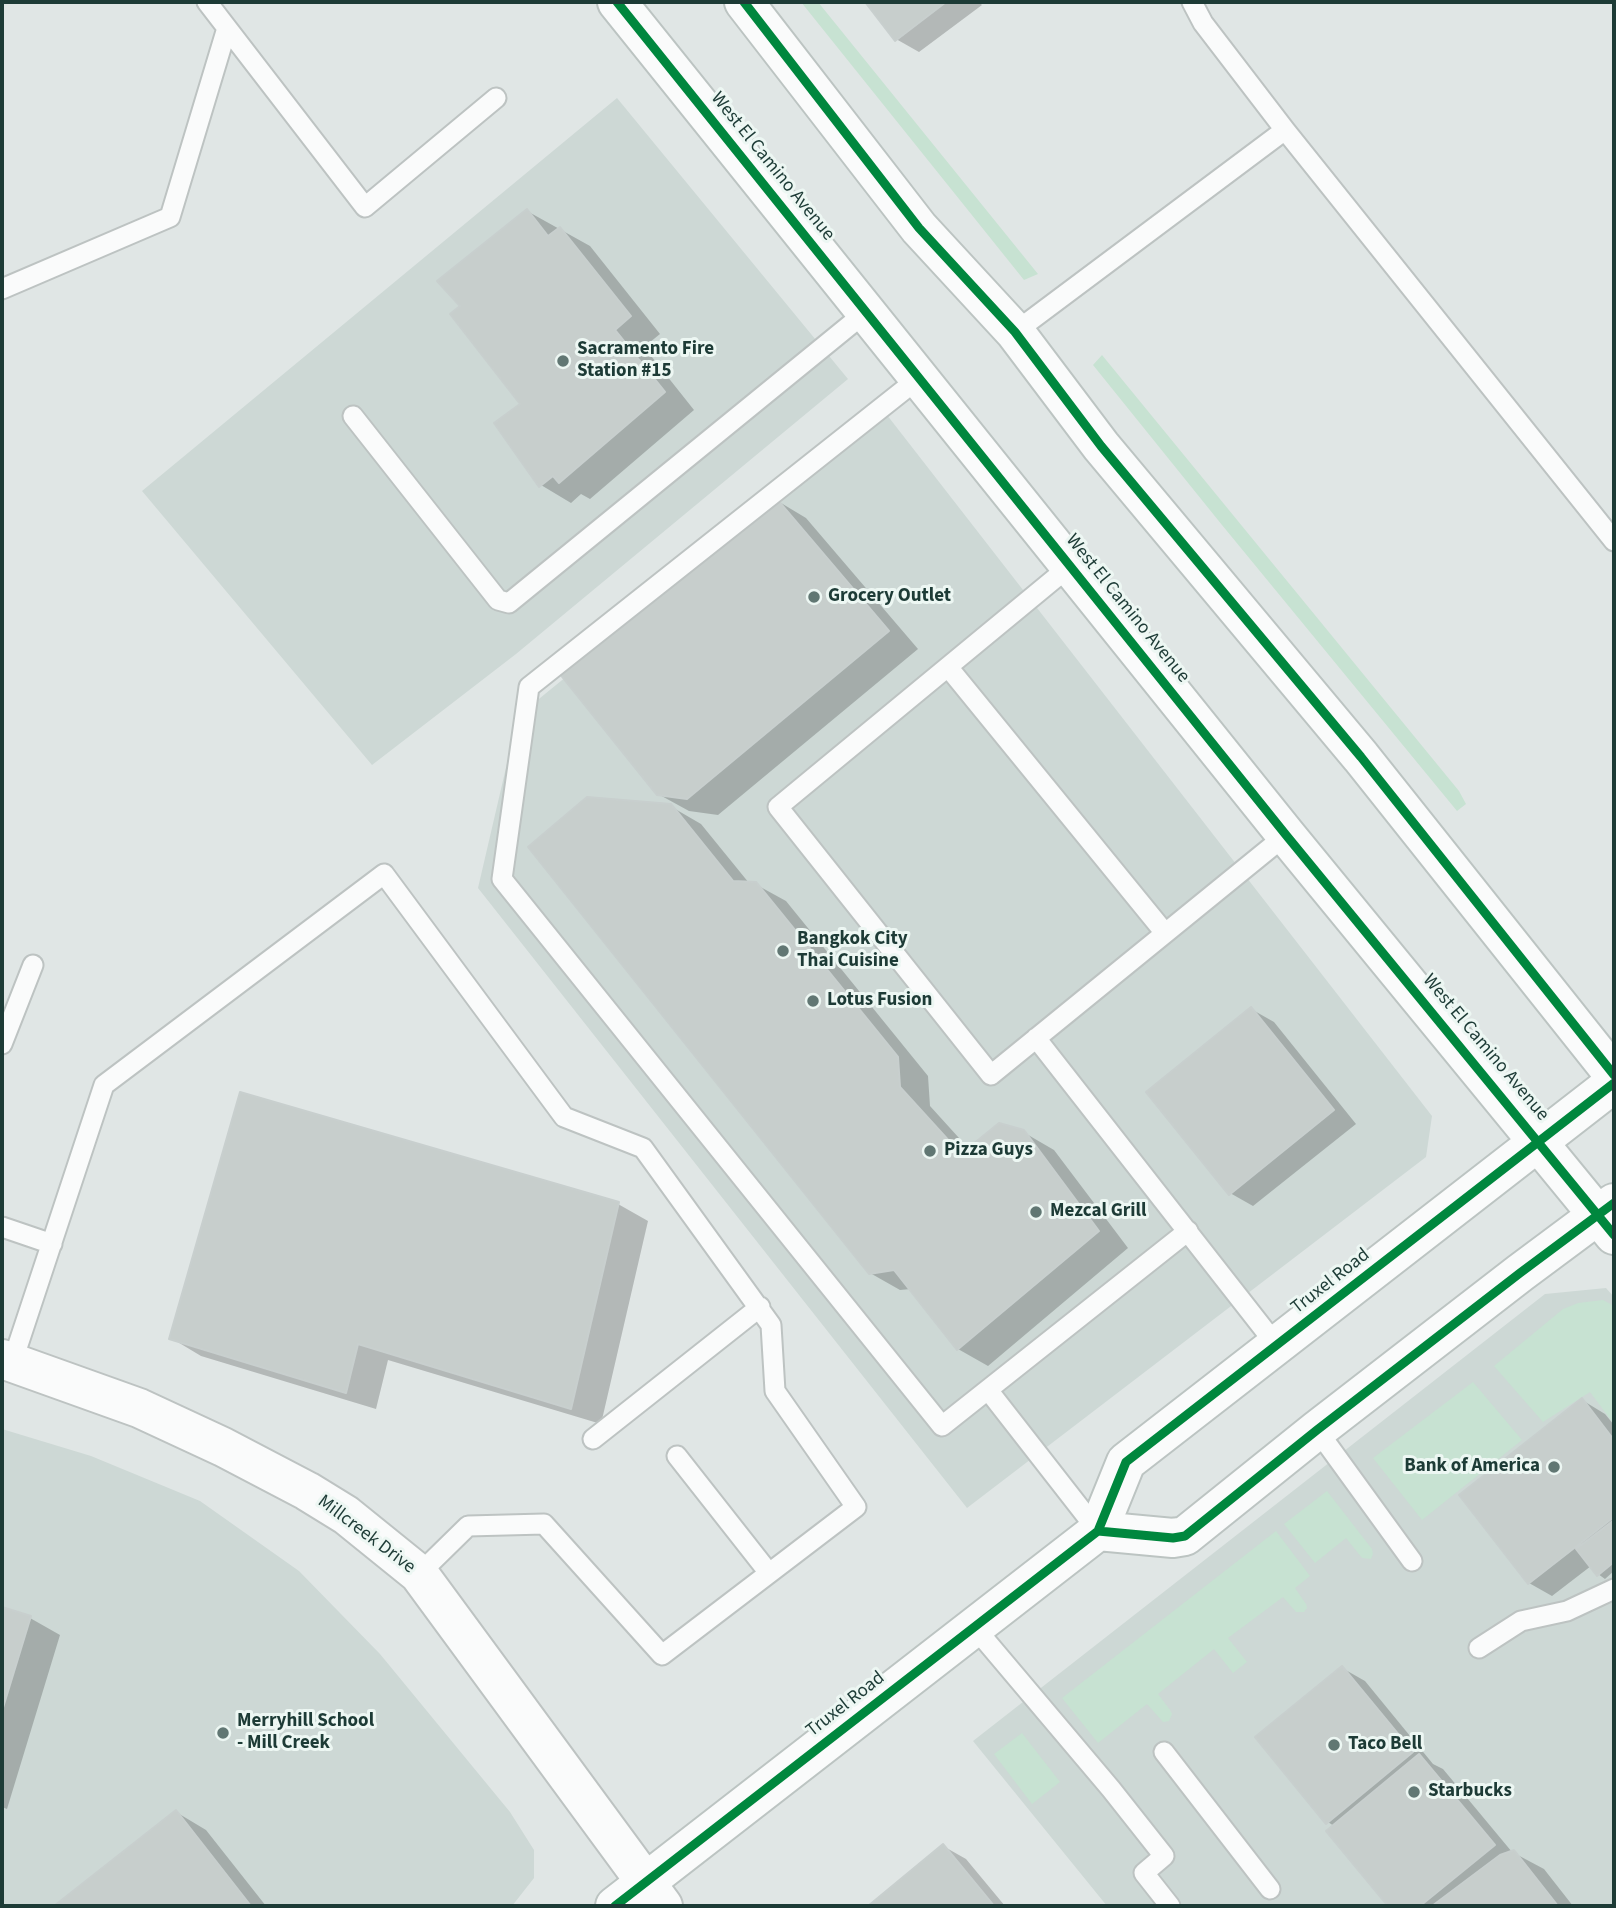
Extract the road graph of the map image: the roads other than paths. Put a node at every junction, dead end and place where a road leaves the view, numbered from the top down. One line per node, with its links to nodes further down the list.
1 (207, 2): 5 (lane)
2 (617, 2): 9 (main road, West El Camino Avenue)
3 (744, 2): 10 (main road)
4 (1192, 2): 7 (lane)
5 (227, 28): 6 (lane); 8 (lane)
6 (496, 98)
7 (1285, 130): 10 (lane); 13 (lane)
8 (2, 289)
9 (866, 313): 11 (main road, West El Camino Avenue); 12 (lane)
10 (1014, 332): 21 (main road)
11 (919, 378): 14 (main road, West El Camino Avenue); 31 (lane)
12 (353, 416)
13 (1614, 541)
14 (1070, 566): 15 (lane); 16 (main road, West El Camino Avenue)
15 (948, 667): 17 (lane); 19 (lane)
16 (1286, 835): 17 (lane); 23 (main road, West El Camino Avenue)
17 (1165, 933): 19 (lane)
18 (33, 965): 20 (lane)
19 (1036, 1038): 26 (lane)
20 (2, 1045)
21 (1614, 1075)
22 (1614, 1083): 23 (main road, Truxel Road)
23 (1540, 1142): 24 (main road, West El Camino Avenue); 29 (main road, Truxel Road)
24 (1609, 1218): 32 (main road)
25 (2, 1227): 27 (lane)
26 (1188, 1231): 29 (lane); 31 (lane)
27 (52, 1244): 28 (lane); 30 (lane)
28 (760, 1307): 33 (lane); 37 (lane)
29 (1278, 1346): 35 (main road, Truxel Road)
30 (7, 1361): 38 (main road, Millcreek Drive)
31 (988, 1390): 35 (lane)
32 (1317, 1430): 35 (main road); 36 (lane)
33 (593, 1439)
34 (677, 1457): 37 (lane)
35 (1098, 1531): 40 (main road, Truxel Road)
36 (1412, 1561)
37 (769, 1573): 38 (lane)
38 (419, 1574): 44 (main road, Millcreek Drive)
39 (1614, 1589): 41 (lane)
40 (975, 1628): 44 (main road, Truxel Road); 45 (lane)
41 (1479, 1648)
42 (1164, 1752): 43 (lane)
43 (1270, 1889)
44 (641, 1899)
45 (1170, 1906)

